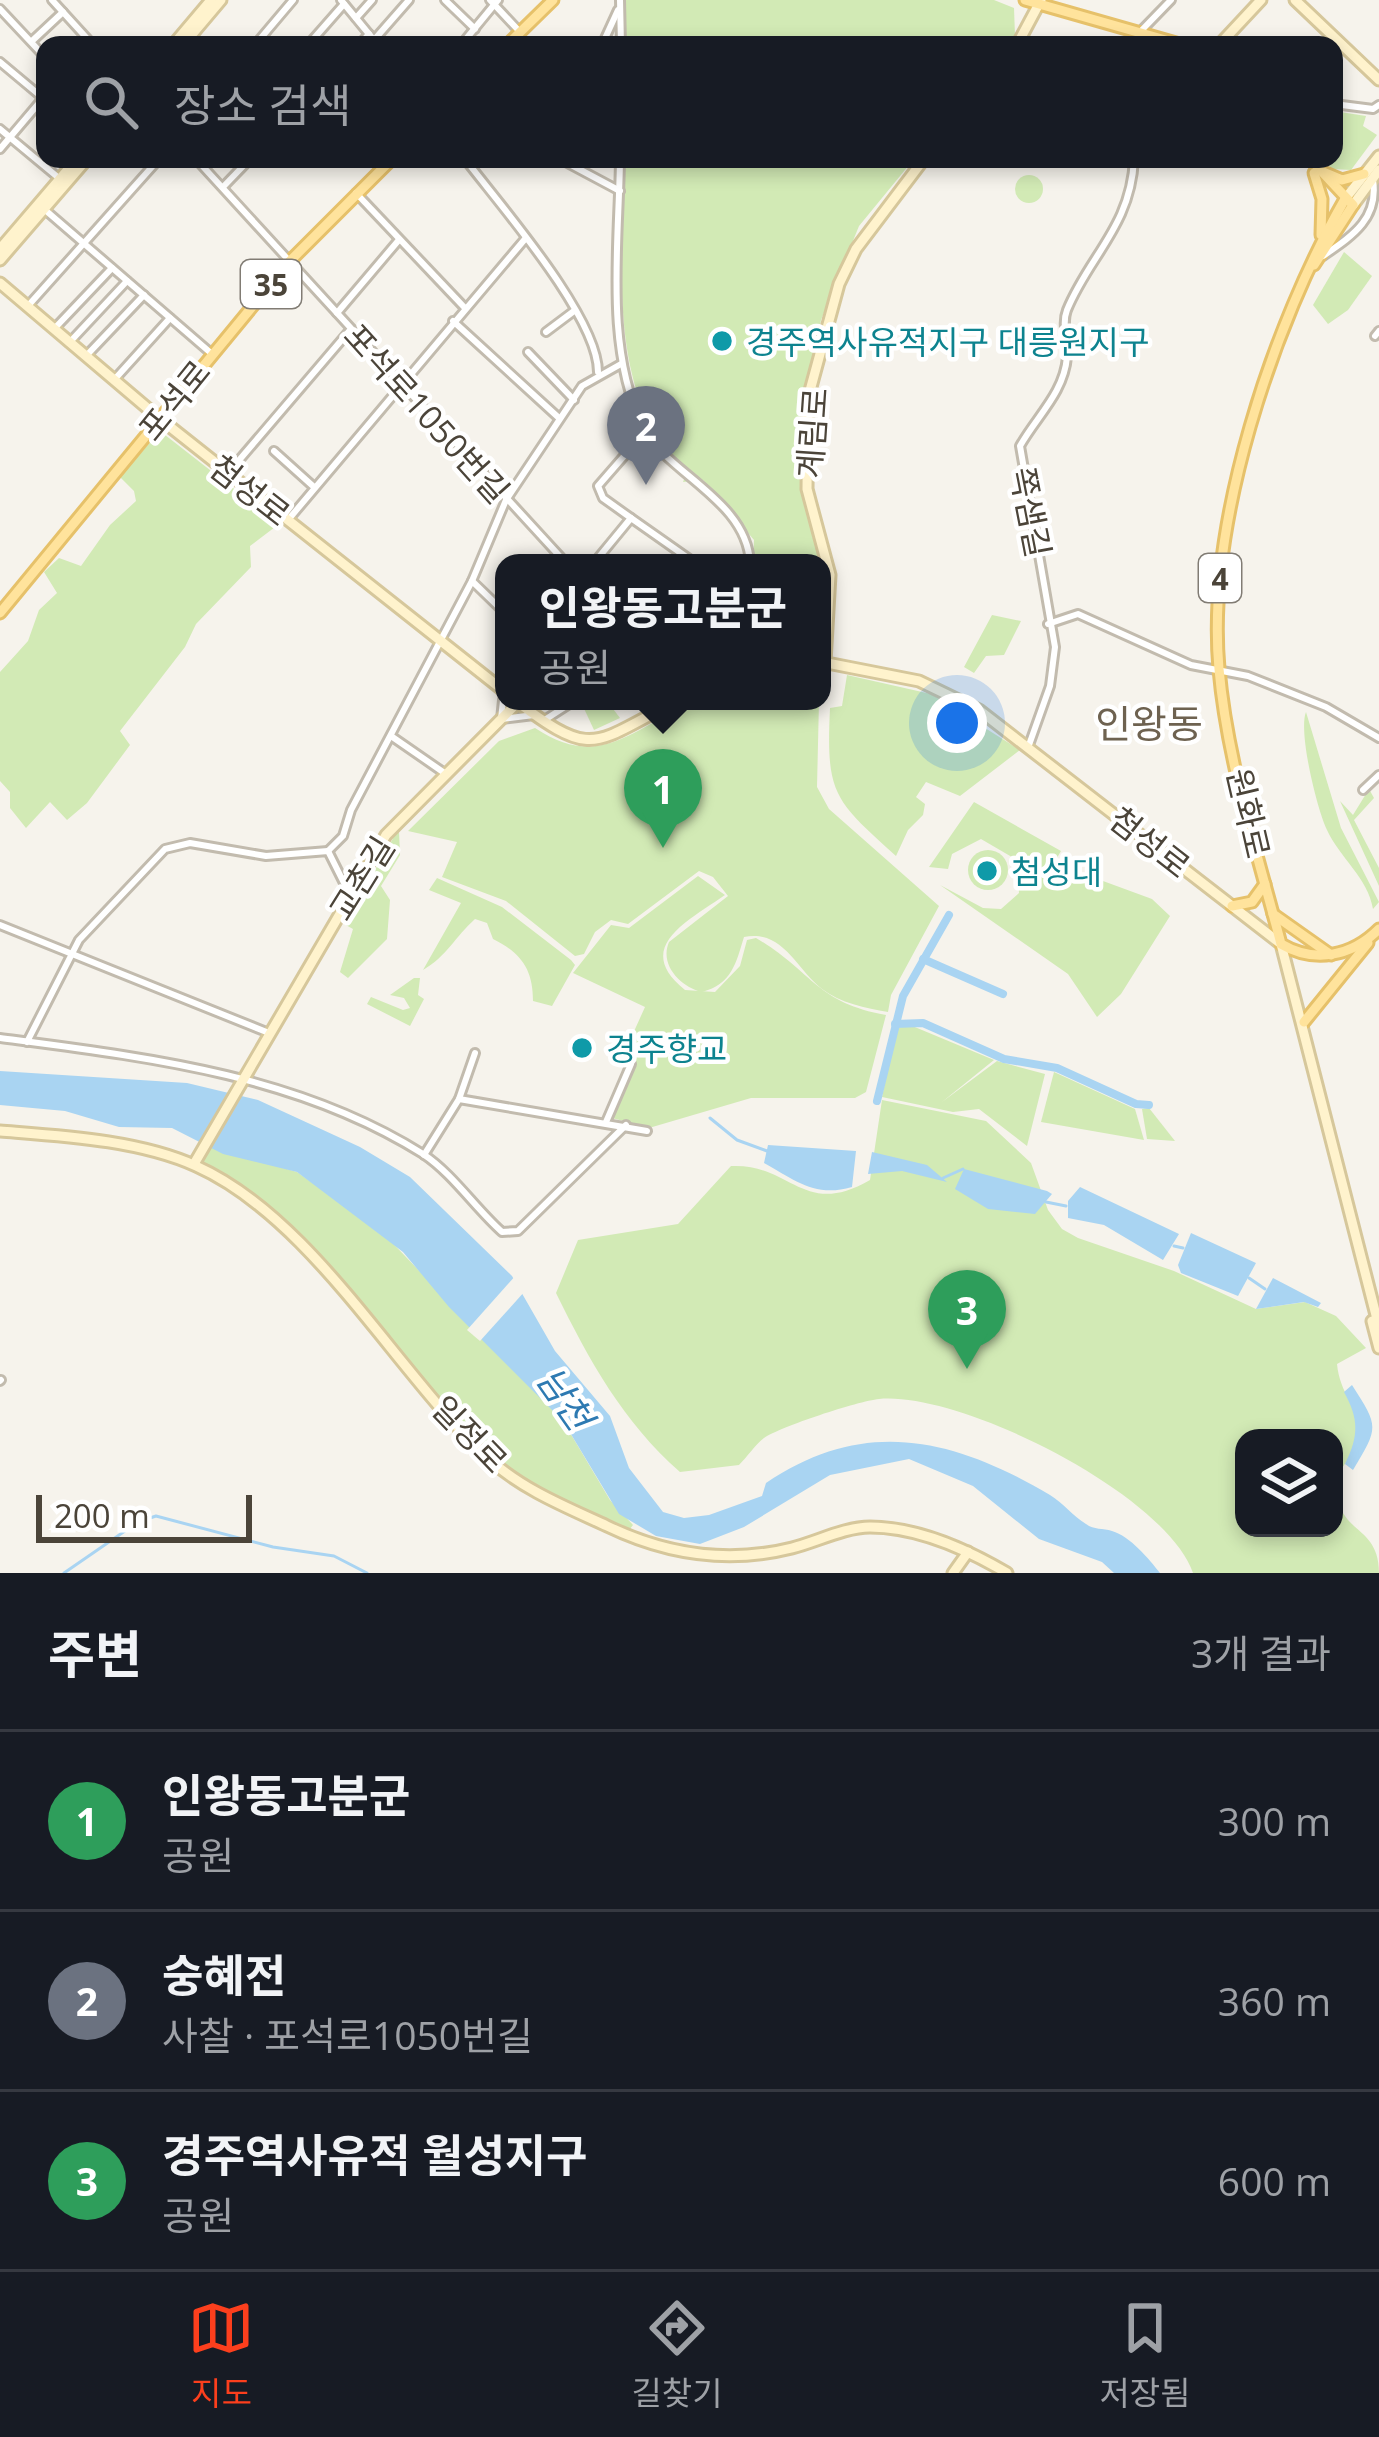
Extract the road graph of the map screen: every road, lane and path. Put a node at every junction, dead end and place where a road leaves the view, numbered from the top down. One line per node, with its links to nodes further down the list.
1 (52, 0): 18 (street)
2 (211, 0): 25 (street)
3 (221, 0): 26 (street)
4 (293, 0): 27 (street)
5 (372, 0): 19 (street)
6 (409, 0): 30 (street)
7 (445, 0): 20 (street)
8 (553, 0): 21 (main road)
9 (1025, 0): 16 (main road)
10 (1171, 0): 22 (street)
11 (1262, 0): 37 (street)
12 (1295, 0): 38 (street)
13 (494, 1): 20 (street); 21 (street)
14 (342, 2): 19 (street); 28 (street)
15 (620, 3): 33 (street); 34 (street)
16 (1040, 3): 22 (main road); 35 (street)
17 (0, 9): 40 (street)
18 (63, 12): 23 (street); 24 (street)
19 (356, 18): 29 (street)
20 (475, 29): 31 (street)
21 (520, 32): 32 (main road)
22 (1140, 32): 36 (main road)
23 (37, 36)
24 (84, 36)
25 (181, 36)
26 (191, 36)
27 (263, 36)
28 (315, 36)
29 (371, 36)
30 (378, 36)
31 (469, 36)
32 (516, 36)
33 (606, 36)
34 (620, 36)
35 (1021, 36)
36 (1154, 36)
37 (1228, 36)
38 (1333, 36)
39 (36, 37): 40 (street)
40 (32, 41): 41 (street)
41 (36, 46)
42 (1343, 46): 44 (street)
43 (0, 62): 45 (street)
44 (1379, 80)
45 (36, 91)
46 (1343, 105): 47 (street)
47 (1379, 105)
48 (36, 106): 50 (street)
49 (0, 128): 50 (street)
50 (10, 137): 51 (street); 53 (street)
51 (0, 148)
52 (1379, 156): 68 (street, 원화로)
53 (36, 159)
54 (47, 168): 69 (street)
55 (69, 168): 69 (street)
56 (79, 168): 74 (street)
57 (151, 168): 79 (street)
58 (204, 168): 70 (street, 포석로1050번길)
59 (241, 168): 70 (street)
60 (383, 168): 72 (main road, 포석로 / 35)
61 (472, 168): 77 (street)
62 (577, 168): 71 (street)
63 (620, 168): 71 (street)
64 (917, 168): 120 (street, 계림로)
65 (1135, 168): 124 (street, 쪽샘길)
66 (1314, 168): 67 (main road)
67 (1316, 171): 68 (main road); 73 (main road); 85 (main road)
68 (1372, 174): 73 (street, 원화로); 75 (street)
69 (60, 179): 80 (street)
70 (222, 188): 83 (street, 포석로1050번길)
71 (620, 191): 102 (street)
72 (356, 194): 78 (street); 83 (main road, 포석로 / 35)
73 (1347, 204): 81 (main road, 원화로); 85 (main road, 원화로 / 4)
74 (44, 209): 79 (street); 82 (street)
75 (1370, 218): 76 (street); 81 (street)
76 (1379, 223)
77 (525, 239): 90 (street); 91 (street)
78 (398, 241): 90 (street); 92 (street)
79 (86, 245): 84 (street); 89 (street)
80 (0, 249)
81 (1320, 258): 85 (main road, 원화로)
82 (0, 260)
83 (289, 262): 92 (street, 포석로1050번길); 100 (main road, 포석로 / 35)
84 (112, 268): 86 (street); 95 (street)
85 (1302, 278): 127 (main road, 원화로 / 4)
86 (127, 280): 88 (street); 98 (street)
87 (0, 283): 89 (street, 첨성로)
88 (144, 296): 93 (street); 101 (street)
89 (27, 307): 95 (street, 첨성로)
90 (464, 307): 94 (street)
91 (574, 311): 97 (street); 103 (street)
92 (337, 314): 96 (street, 포석로1050번길)
93 (170, 318): 100 (street); 104 (street)
94 (453, 321): 105 (street); 108 (street)
95 (54, 329): 98 (street, 첨성로)
96 (351, 329): 105 (street, 포석로1050번길); 111 (street)
97 (546, 332)
98 (70, 343): 101 (street, 첨성로)
99 (528, 352): 106 (street)
100 (212, 354): 107 (main road, 포석로 / 35)
101 (86, 356): 104 (street, 첨성로)
102 (621, 364): 103 (street); 109 (street)
103 (598, 374): 106 (street)
104 (114, 380): 107 (street, 첨성로)
105 (399, 383): 112 (street); 113 (street, 포석로1050번길)
106 (574, 400): 108 (street)
107 (159, 418): 111 (street, 첨성로); 123 (main road, 포석로 / 35)
108 (559, 418): 113 (street)
109 (645, 432): 114 (street); 119 (street)
110 (274, 451): 112 (street)
111 (229, 472): 115 (street, 첨성로)
112 (314, 487): 115 (street)
113 (506, 500): 116 (street, 포석로1050번길); 121 (street)
114 (631, 518): 117 (street); 118 (street)
115 (288, 520): 125 (street, 첨성로)
116 (557, 554)
117 (601, 554)
118 (682, 554)
119 (749, 554)
120 (824, 554)
121 (472, 580): 122 (street); 125 (street)
122 (495, 603)
123 (0, 613)
124 (1048, 624): 127 (street); 138 (street, 쪽샘길)
125 (441, 641): 128 (street, 첨성로); 136 (street)
126 (831, 663): 138 (street, 첨성로)
127 (1219, 672): 137 (street); 143 (main road, 원화로 / 4)
128 (495, 684)
129 (502, 710): 135 (street)
130 (509, 710): 135 (street, 교촌길)
131 (528, 710): 134 (street)
132 (555, 710): 134 (street)
133 (658, 710): 134 (street)
134 (538, 718): 135 (street)
135 (501, 719): 139 (street, 교촌길)
136 (392, 736): 139 (street); 142 (street)
137 (1379, 738)
138 (1029, 746): 145 (street, 첨성로)
139 (443, 772): 144 (street, 교촌길)
140 (1379, 775): 141 (street)
141 (1363, 790)
142 (328, 851): 144 (street); 150 (street)
143 (1265, 884): 145 (main road); 146 (main road, 원화로 / 4)
144 (350, 895): 154 (street, 교촌길)
145 (1232, 906): 149 (street, 첨성로)
146 (1273, 914): 149 (main road, 원화로 / 4); 151 (main road)
147 (0, 925): 150 (street)
148 (1377, 932): 151 (main road); 153 (main road)
149 (1281, 944): 151 (main road); 152 (street, 원화로)
150 (75, 955): 154 (street); 156 (street)
151 (1331, 955)
152 (1296, 996): 153 (street, 원화로); 168 (street, 원화로)
153 (1304, 1022): 167 (street, 원화로)
154 (269, 1033): 159 (street, 교촌길)
155 (0, 1038): 156 (street)
156 (27, 1042): 159 (street)
157 (475, 1053): 160 (street)
158 (632, 1064): 161 (street)
159 (242, 1080): 165 (street); 166 (street, 교촌길)
160 (459, 1100): 161 (street); 165 (street)
161 (606, 1122): 162 (street)
162 (626, 1125): 164 (street); 165 (street)
163 (0, 1131): 166 (street, 일정로)
164 (647, 1131)
165 (424, 1155)
166 (194, 1164): 169 (street, 일정로)
167 (1379, 1327)
168 (1379, 1348)
169 (968, 1552): 170 (street); 171 (street, 일정로)
170 (953, 1573)
171 (1007, 1573)

